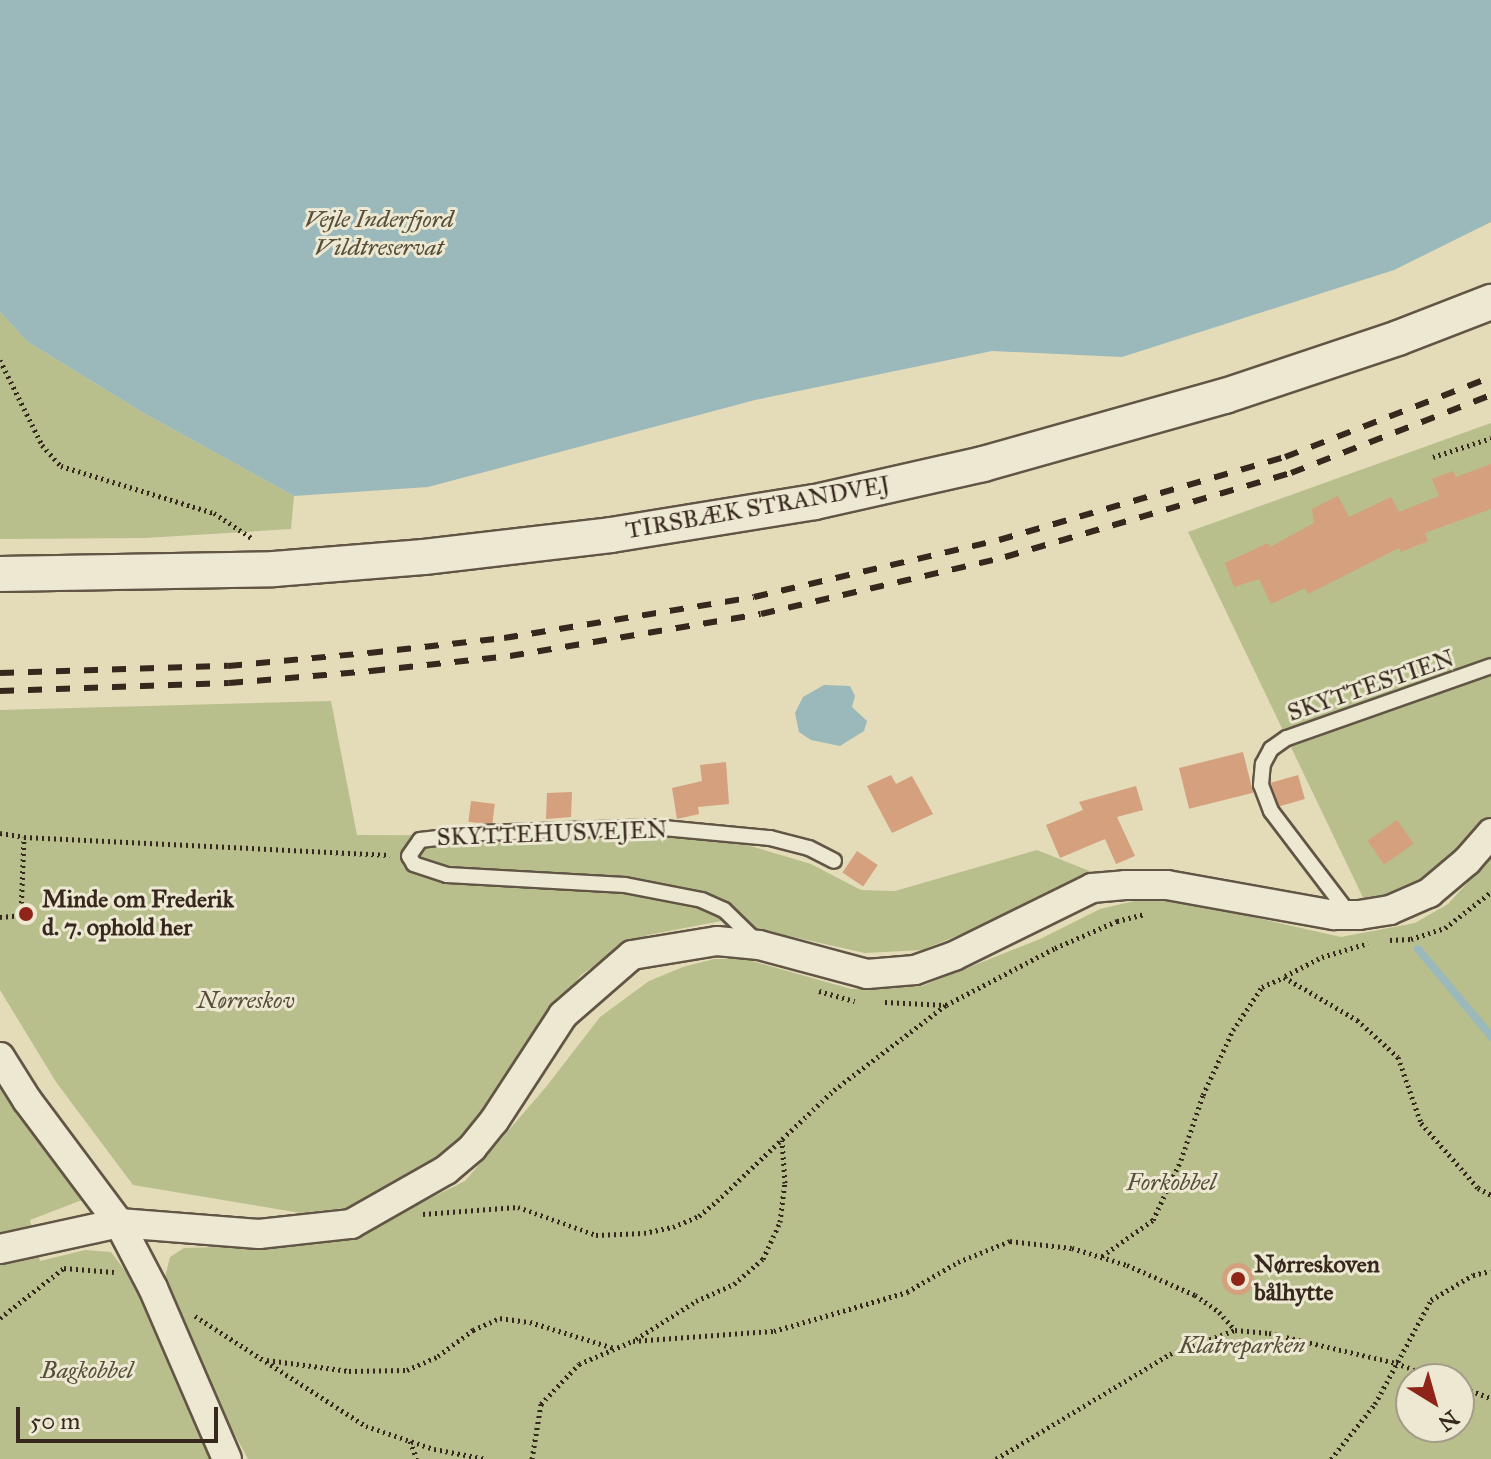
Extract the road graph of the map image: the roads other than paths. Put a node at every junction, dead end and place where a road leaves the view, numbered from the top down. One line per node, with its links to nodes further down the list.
1 (1491, 302): 2 (street, TIRSBÆK STRANDVEJ)
2 (0, 574)
3 (1491, 666): 6 (lane, SKYTTESTIEN)
4 (1491, 833): 6 (street, SKYTTEHUSVEJEN)
5 (834, 861): 7 (lane, SKYTTEHUSVEJEN)
6 (1355, 926): 7 (street, SKYTTEHUSVEJEN)
7 (759, 945): 9 (street, SKYTTEHUSVEJEN)
8 (0, 1057): 9 (street)
9 (119, 1223): 10 (street, SKYTTEHUSVEJEN); 11 (street)
10 (0, 1249)
11 (227, 1459)

